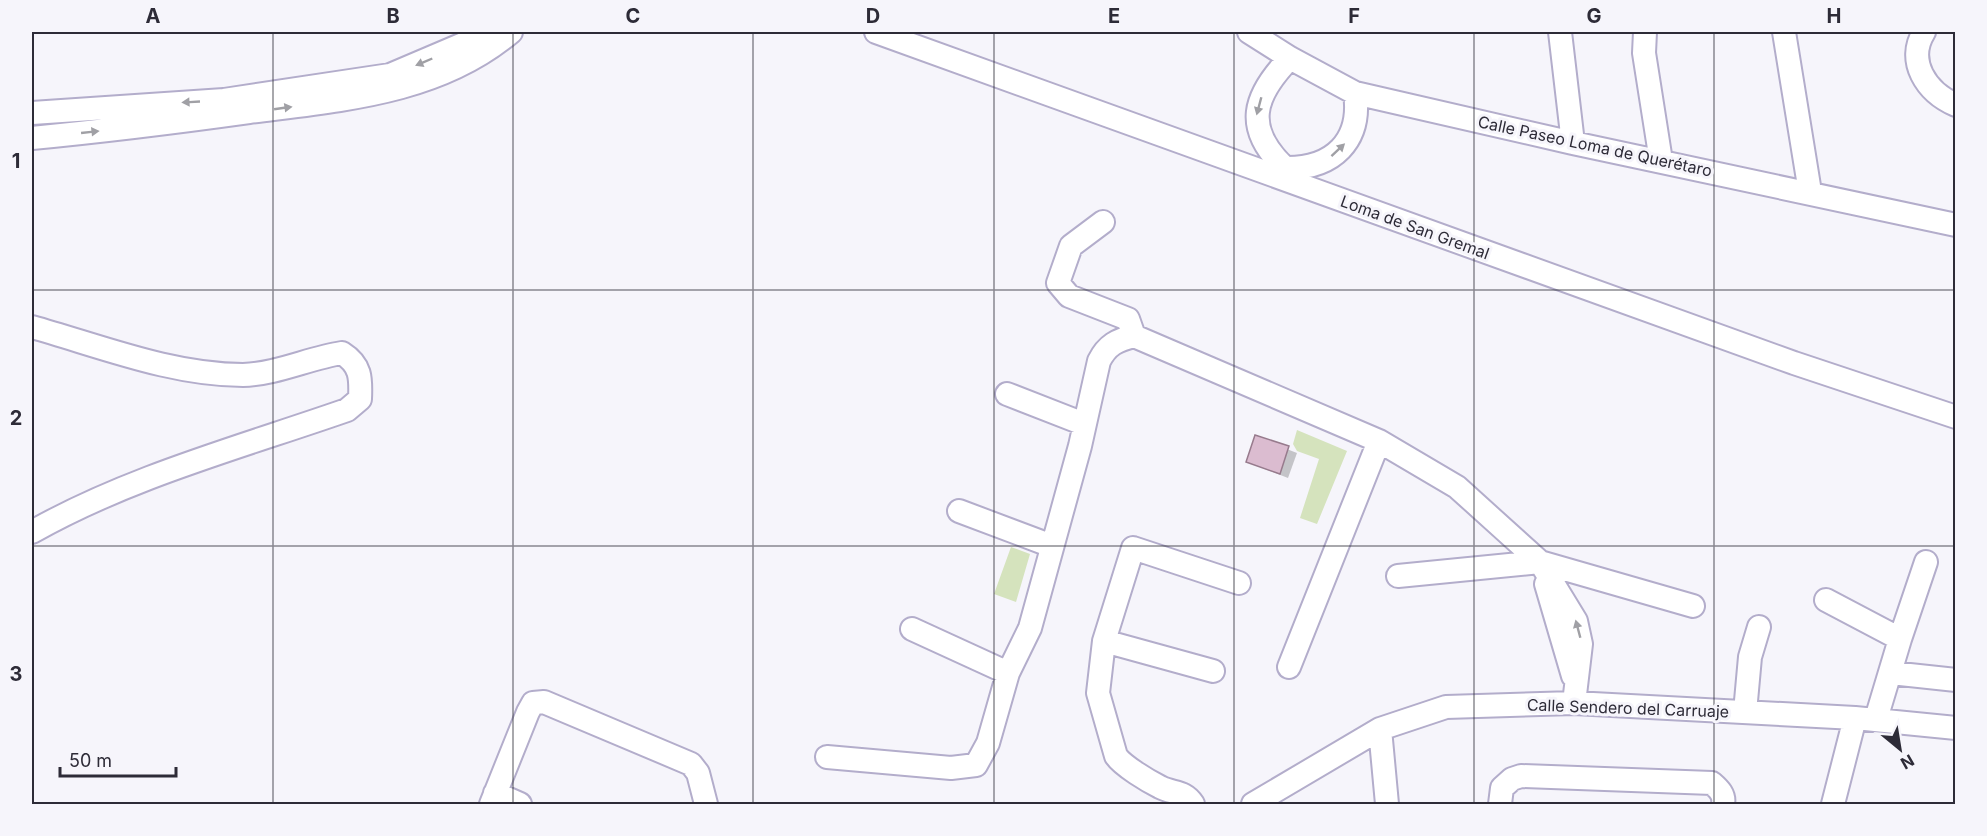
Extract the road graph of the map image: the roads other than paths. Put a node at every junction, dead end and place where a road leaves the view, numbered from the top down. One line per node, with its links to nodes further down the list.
1 (512, 32): 8 (street)
2 (876, 32): 17 (street, Loma de San Gremal)
3 (1249, 32): 9 (street, Calle Paseo Loma de Querétaro)
4 (1560, 32): 15 (street)
5 (1645, 32): 16 (street)
6 (1784, 32): 18 (street)
7 (1924, 32): 11 (street)
8 (479, 37): 13 (street)
9 (1290, 58): 10 (street, Calle Paseo Loma de Querétaro); 17 (street, one-way to 17)
10 (1355, 93): 15 (street, Calle Paseo Loma de Querétaro); 17 (street, one-way to 10)
11 (1956, 105)
12 (32, 113): 13 (street)
13 (133, 117): 14 (street, one-way to 13)
14 (32, 138)
15 (1573, 143): 16 (street, Calle Paseo Loma de Querétaro)
16 (1661, 161): 18 (street, Calle Paseo Loma de Querétaro)
17 (1282, 173): 24 (street, Loma de San Gremal)
18 (1810, 192): 20 (street, Calle Paseo Loma de Querétaro)
19 (1103, 222): 22 (street)
20 (1956, 225)
21 (32, 327): 28 (street)
22 (1134, 336): 25 (street); 26 (street)
23 (1006, 394): 25 (street)
24 (1956, 417)
25 (1084, 424): 29 (street)
26 (1379, 441): 30 (street); 40 (street)
27 (959, 511): 29 (street)
28 (32, 532)
29 (1053, 546): 42 (street)
30 (1540, 562): 32 (street); 35 (street); 45 (street)
31 (1926, 562): 38 (street)
32 (1398, 576)
33 (1239, 583): 39 (street)
34 (1826, 600): 38 (street)
35 (1693, 606)
36 (1760, 627): 46 (street)
37 (912, 629): 42 (street)
38 (1900, 639): 43 (street)
39 (1104, 641): 41 (street); 51 (street)
40 (1289, 667)
41 (1213, 671)
42 (1008, 673): 50 (street)
43 (1891, 673): 44 (street); 47 (street)
44 (1956, 680)
45 (1575, 695): 46 (street, Calle Sendero del Carruaje); 49 (street, Calle Sendero del Carruaje)
46 (1745, 712): 47 (street, Calle Sendero del Carruaje)
47 (1865, 719): 48 (street, Calle Sendero del Carruaje); 60 (street)
48 (1956, 728)
49 (1380, 729): 56 (street, Calle Sendero del Carruaje); 57 (street)
50 (827, 757)
51 (1162, 796): 55 (street)
52 (493, 799): 53 (street); 54 (street)
53 (520, 804)
54 (706, 804)
55 (1193, 804)
56 (1253, 804)
57 (1387, 804)
58 (1500, 804): 59 (street)
59 (1723, 804)
60 (1833, 804)

